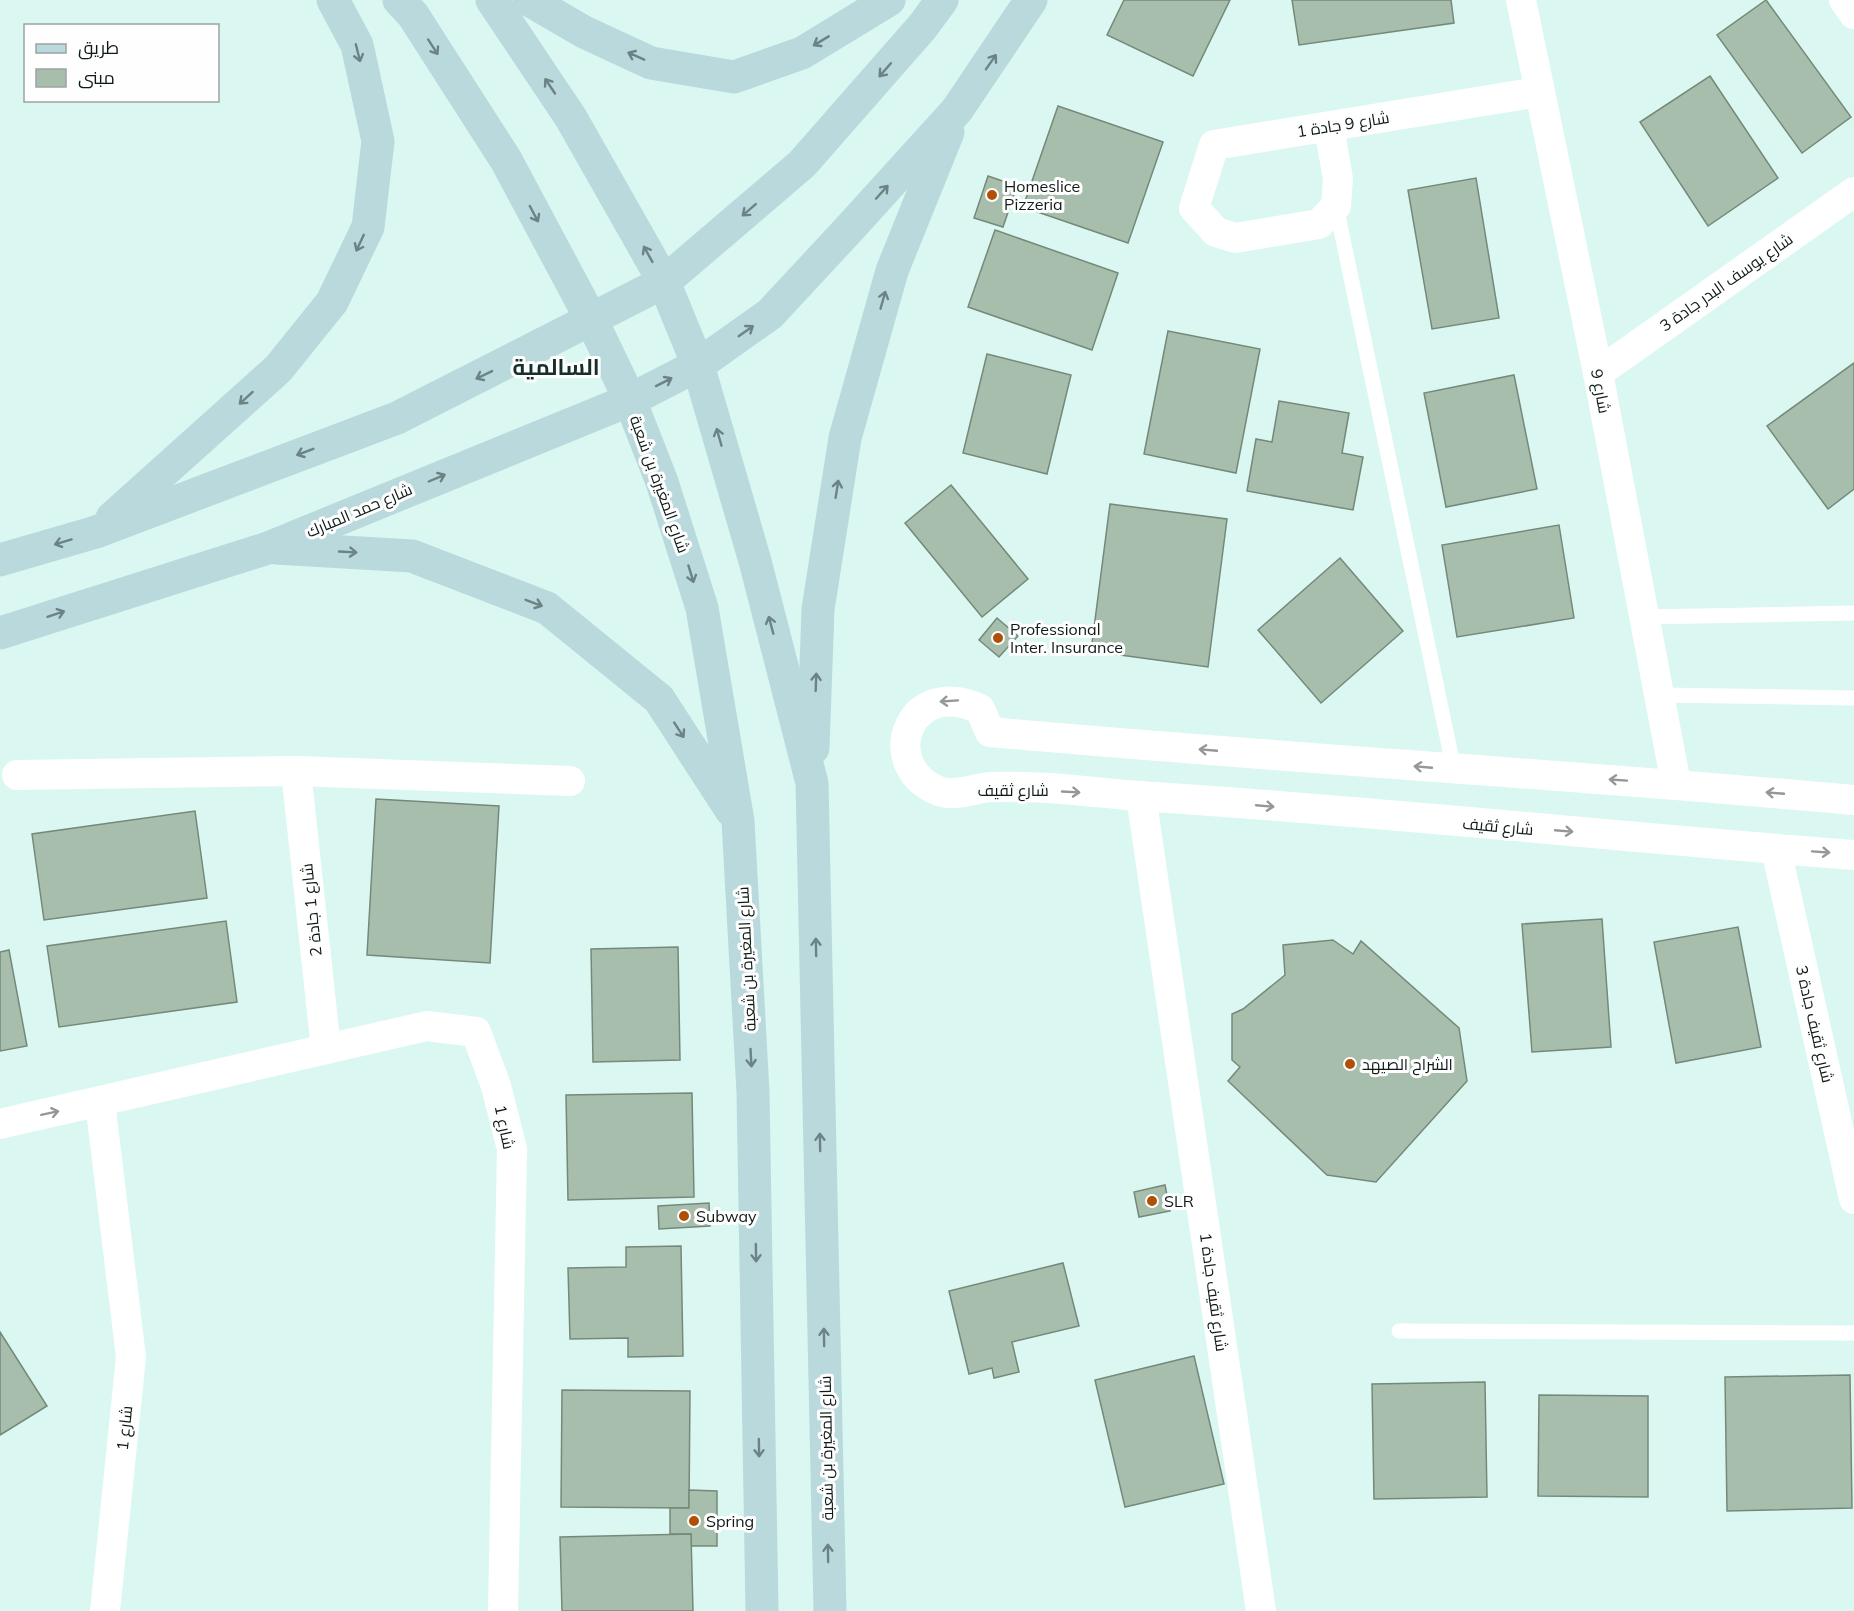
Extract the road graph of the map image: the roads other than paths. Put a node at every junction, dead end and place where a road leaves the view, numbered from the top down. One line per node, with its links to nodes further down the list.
1 (333, 0): 21 (main road, one-way to 21)
2 (399, 0): 17 (main road, one-way to 17)
3 (492, 0): 16 (main road, one-way to 3)
4 (530, 0): 5 (main road, one-way to 4)
5 (889, 0)
6 (942, 0): 16 (main road, one-way to 16)
7 (1031, 0): 12 (main road, شارع المغيرة بن شعبة, one-way to 7)
8 (1521, 0): 11 (street, شارع 9)
9 (1845, 0): 10 (street)
10 (1854, 14)
11 (1538, 92): 13 (street, شارع 9 جادة 1); 19 (street, شارع 9)
12 (957, 110): 18 (main road, شارع المغيرة بن شعبة, one-way to 12); 33 (main road, one-way to 12)
13 (1329, 127): 15 (street); 15 (street, شارع 9 جادة 1)
14 (1854, 192): 19 (street, شارع يوسف البدر جادة 3)
15 (1336, 206): 29 (lane)
16 (664, 282): 17 (main road); 18 (main road)
17 (592, 321): 20 (main road); 21 (main road, one-way to 21)
18 (698, 365): 20 (main road, شارع المغيرة بن شعبة, one-way to 18); 33 (main road, شارع المغيرة بن شعبة, one-way to 18)
19 (1598, 373): 25 (street, شارع 9)
20 (630, 400): 22 (main road, شارع حمد المبارك, one-way to 20); 37 (main road, شارع المغيرة بن شعبة, one-way to 37)
21 (96, 532): 23 (main road, one-way to 23)
22 (268, 548): 26 (main road, شارع حمد المبارك, one-way to 22); 37 (main road, one-way to 37)
23 (0, 561)
24 (1854, 613): 25 (lane)
25 (1645, 617): 27 (street, شارع 9)
26 (0, 633)
27 (1660, 695): 28 (lane); 34 (street, شارع 9)
28 (1854, 698)
29 (1454, 770): 34 (street, شارع ثقيف, one-way to 29); 35 (street, شارع ثقيف, one-way to 35)
30 (296, 771): 31 (street); 32 (street); 40 (street, شارع 1 جادة 2)
31 (17, 776)
32 (570, 781)
33 (812, 783): 49 (main road, شارع المغيرة بن شعبة, one-way to 33)
34 (1676, 784): 36 (street, شارع ثقيف, one-way to 34)
35 (1141, 796): 38 (street, شارع ثقيف, one-way to 38); 50 (street, شارع ثقيف جادة 1)
36 (1854, 800)
37 (738, 821): 48 (main road, شارع المغيرة بن شعبة, one-way to 48)
38 (1776, 849): 39 (street, شارع ثقيف, one-way to 39); 43 (street, شارع ثقيف جادة 3)
39 (1854, 855)
40 (326, 1049): 41 (street, شارع 1); 47 (street, شارع 1)
41 (100, 1102): 42 (street, شارع 1, one-way to 41); 46 (street, شارع 1)
42 (0, 1124)
43 (1854, 1199)
44 (1400, 1331): 45 (lane)
45 (1854, 1333)
46 (105, 1611)
47 (503, 1611)
48 (762, 1611)
49 (830, 1611)
50 (1262, 1611)

